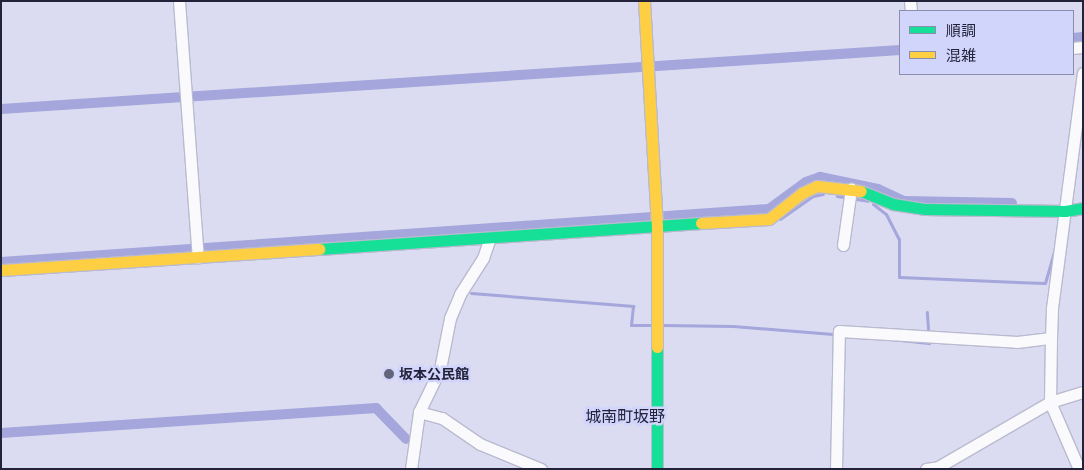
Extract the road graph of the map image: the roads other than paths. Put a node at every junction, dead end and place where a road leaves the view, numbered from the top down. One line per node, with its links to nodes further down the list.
1 (179, 1): 10 (street)
2 (644, 1): 7 (street)
3 (1083, 73): 6 (street)
4 (851, 189): 6 (street); 7 (street); 9 (street)
5 (1083, 208): 6 (street)
6 (1065, 211): 12 (street)
7 (657, 226): 8 (street); 18 (street)
8 (490, 238): 10 (street); 15 (street)
9 (843, 245)
10 (198, 257): 11 (street)
11 (1, 270)
12 (1051, 338): 14 (street); 19 (street)
13 (1083, 392): 14 (street)
14 (1050, 402): 20 (street); 21 (street)
15 (419, 412): 16 (street); 17 (street)
16 (411, 469)
17 (541, 469)
18 (657, 469)
19 (836, 469)
20 (926, 469)
21 (1079, 469)

